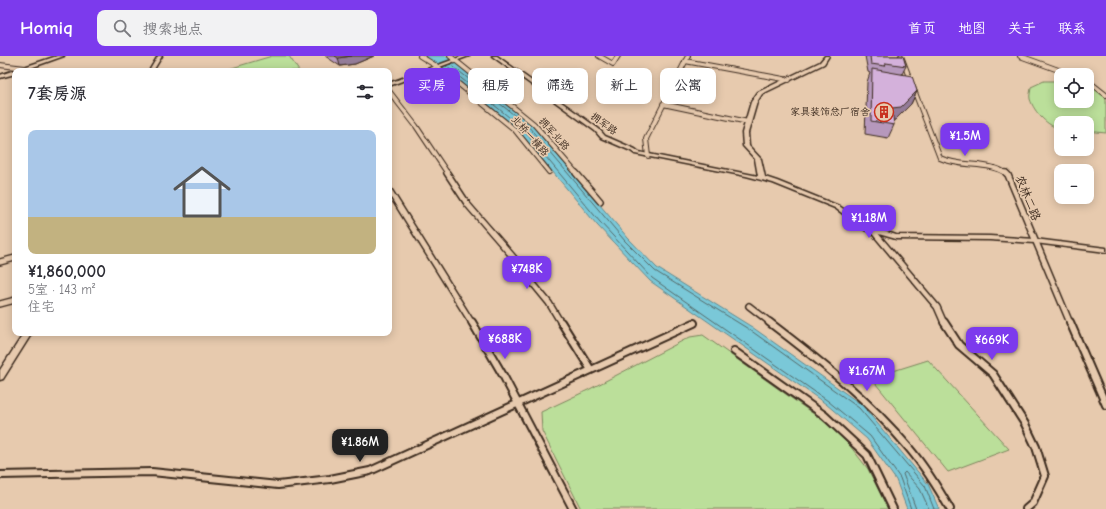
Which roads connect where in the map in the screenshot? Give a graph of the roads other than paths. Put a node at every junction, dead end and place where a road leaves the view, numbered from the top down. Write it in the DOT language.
graph roads {
  1 [pos="62,56"];
  2 [pos="68,56"];
  3 [pos="160,56"];
  4 [pos="420,56"];
  5 [pos="450,56"];
  6 [pos="467,56"];
  7 [pos="494,56"];
  8 [pos="599,56"];
  9 [pos="618,56"];
  10 [pos="688,56"];
  11 [pos="827,56"];
  12 [pos="901,56"];
  13 [pos="1020,56"];
  14 [pos="456,60"];
  15 [pos="685,61"];
  16 [pos="0,65"];
  17 [pos="438,67"];
  18 [pos="14,68"];
  19 [pos="29,68"];
  20 [pos="30,68"];
  21 [pos="153,68"];
  22 [pos="681,68"];
  23 [pos="1054,68"];
  24 [pos="12,74"];
  25 [pos="0,78"];
  26 [pos="789,80"];
  27 [pos="392,84"];
  28 [pos="1094,86"];
  29 [pos="392,95"];
  30 [pos="1106,95"];
  31 [pos="663,104"];
  32 [pos="748,122"];
  33 [pos="648,156"];
  34 [pos="549,172"];
  35 [pos="762,178"];
  36 [pos="392,195"];
  37 [pos="600,201"];
  38 [pos="873,231"];
  39 [pos="1034,241"];
  40 [pos="1106,250"];
  41 [pos="12,259"];
  42 [pos="0,262"];
  43 [pos="12,301"];
  44 [pos="0,304"];
  45 [pos="749,306"];
  46 [pos="694,323"];
  47 [pos="26,336"];
  48 [pos="734,351"];
  49 [pos="591,370"];
  50 [pos="0,377"];
  51 [pos="518,403"];
  52 [pos="1106,405"];
  53 [pos="0,475"];
  54 [pos="573,509"];
  55 [pos="893,509"];
  56 [pos="950,509"];
  57 [pos="1026,509"];
  1 -- 19 [label="street"];
  2 -- 20 [label="street"];
  3 -- 21 [label="street"];
  4 -- 17 [label="street, 北桥一横路"];
  5 -- 14 [label="street, 拥军北路"];
  6 -- 14 [label="street"];
  7 -- 33 [label="street, 拥军路"];
  8 -- 9 [label="street"];
  10 -- 15 [label="street"];
  11 -- 26 [label="street"];
  12 -- 39 [label="street, 农林二路"];
  13 -- 23 [label="street"];
  14 -- 17 [label="street"];
  14 -- 37 [label="street, 拥军北路"];
  15 -- 22 [label="street"];
  15 -- 26 [label="street"];
  16 -- 18 [label="street"];
  17 -- 27 [label="street"];
  17 -- 34 [label="street, 北桥一横路"];
  24 -- 25 [label="street"];
  26 -- 32 [label="street"];
  28 -- 30 [label="street"];
  29 -- 49 [label="street"];
  31 -- 32 [label="street"];
  31 -- 33 [label="street"];
  32 -- 35 [label="street"];
  33 -- 35 [label="street, 拥军路"];
  35 -- 38 [label="street, 拥军路"];
  36 -- 51 [label="street"];
  38 -- 39 [label="street, 拥军路"];
  38 -- 57 [label="street"];
  39 -- 40 [label="street, 拥军路"];
  39 -- 52 [label="street, 农林二路"];
  41 -- 42 [label="street"];
  43 -- 44 [label="street"];
  45 -- 56 [label="street"];
  46 -- 49 [label="street"];
  47 -- 50 [label="street"];
  48 -- 55 [label="street"];
  49 -- 51 [label="street"];
  51 -- 53 [label="street"];
  51 -- 54 [label="street"];
}
